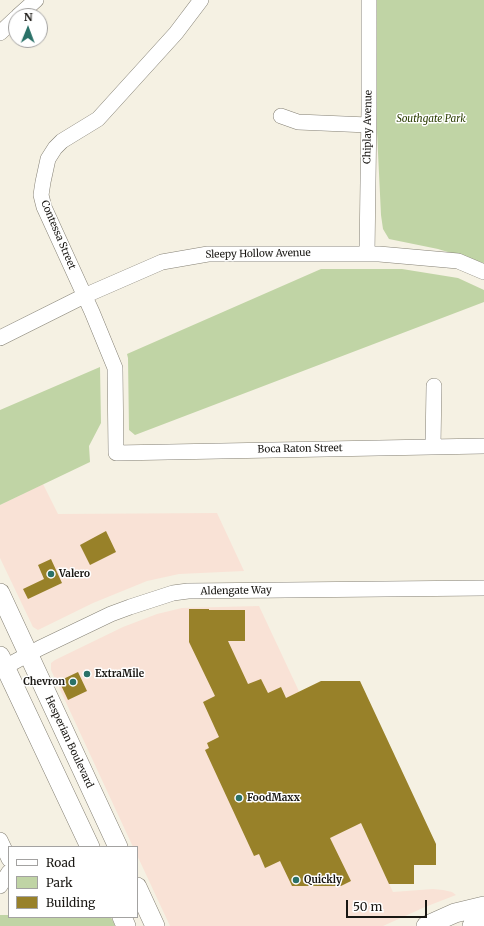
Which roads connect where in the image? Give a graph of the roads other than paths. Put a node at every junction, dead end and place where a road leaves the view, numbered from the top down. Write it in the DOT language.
graph roads {
  1 [pos="36,0"];
  2 [pos="201,0"];
  3 [pos="369,0"];
  4 [pos="27,8"];
  5 [pos="8,26"];
  6 [pos="0,33"];
  7 [pos="281,116"];
  8 [pos="368,125"];
  9 [pos="367,254"];
  10 [pos="484,272"];
  11 [pos="84,296"];
  12 [pos="0,338"];
  13 [pos="434,386"];
  14 [pos="433,446"];
  15 [pos="484,446"];
  16 [pos="116,453"];
  17 [pos="484,588"];
  18 [pos="0,593"];
  19 [pos="28,654"];
  20 [pos="3,662"];
  21 [pos="0,840"];
  22 [pos="90,846"];
  23 [pos="118,846"];
  24 [pos="8,857"];
  25 [pos="8,874"];
  26 [pos="0,886"];
  27 [pos="138,889"];
  28 [pos="484,906"];
  29 [pos="484,922"];
  30 [pos="155,926"];
  31 [pos="426,926"];
  32 [pos="472,926"];
  1 -- 4 [label="street"];
  2 -- 11 [label="street, Contessa Street"];
  3 -- 8 [label="street, Chiplay Avenue"];
  5 -- 6 [label="street"];
  7 -- 8 [label="street"];
  8 -- 9 [label="street, Chiplay Avenue"];
  9 -- 10 [label="street, Sleepy Hollow Avenue"];
  9 -- 11 [label="street, Sleepy Hollow Avenue"];
  11 -- 12 [label="street, Sleepy Hollow Avenue"];
  11 -- 16 [label="street, Contessa Street"];
  13 -- 14 [label="street"];
  14 -- 15 [label="street, Boca Raton Street"];
  14 -- 16 [label="street, Boca Raton Street"];
  17 -- 19 [label="street, Aldengate Way"];
  18 -- 19 [label="main road, Hesperian Boulevard"];
  19 -- 20 [label="street, Aldengate Way"];
  19 -- 23 [label="main road, Hesperian Boulevard"];
  20 -- 22 [label="main road"];
  21 -- 24 [label="street"];
  25 -- 26 [label="street"];
  27 -- 30 [label="main road"];
  28 -- 31 [label="main road"];
  29 -- 32 [label="main road"];
}
